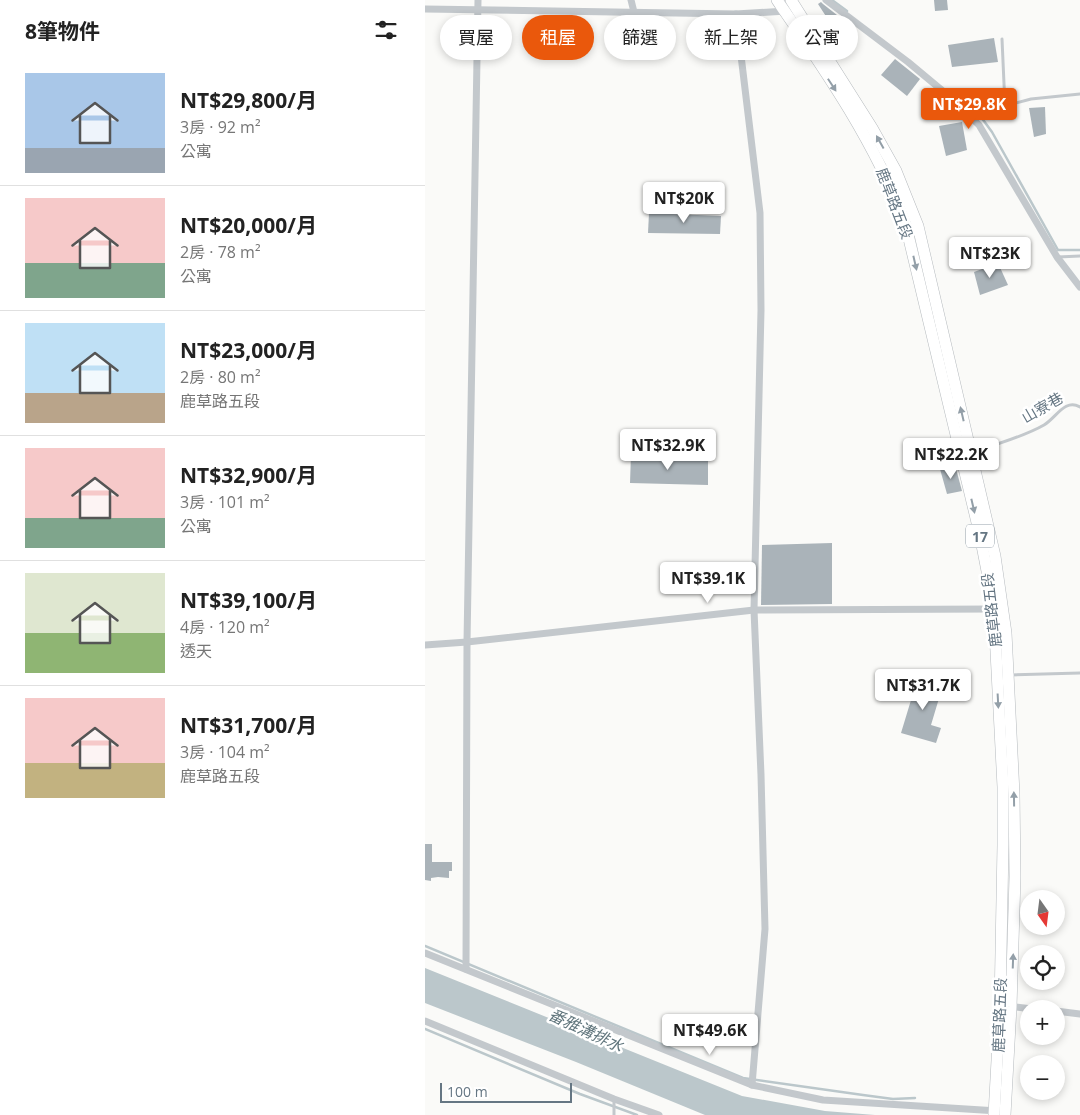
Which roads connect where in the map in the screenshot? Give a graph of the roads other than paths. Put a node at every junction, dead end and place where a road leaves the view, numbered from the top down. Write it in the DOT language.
graph roads {
  1 [pos="478,0"];
  2 [pos="631,0"];
  3 [pos="777,0"];
  4 [pos="826,0"];
  5 [pos="793,3"];
  6 [pos="425,9"];
  7 [pos="478,10"];
  8 [pos="634,12"];
  9 [pos="785,12"];
  10 [pos="736,14"];
  11 [pos="1002,39"];
  12 [pos="1080,94"];
  13 [pos="1080,256"];
  14 [pos="1057,257"];
  15 [pos="1080,287"];
  16 [pos="1080,407"];
  17 [pos="966,454"];
  18 [pos="993,609"];
  19 [pos="753,610"];
  20 [pos="467,642"];
  21 [pos="425,645"];
  22 [pos="1080,673"];
  23 [pos="1003,675"];
  24 [pos="425,953"];
  25 [pos="466,969"];
  26 [pos="1006,1006"];
  27 [pos="1020,1008"];
  28 [pos="1065,1012"];
  29 [pos="1080,1014"];
  30 [pos="425,1021"];
  31 [pos="752,1085"];
  32 [pos="614,1099"];
  33 [pos="1003,1114"];
  34 [pos="614,1115"];
  35 [pos="659,1115"];
  1 -- 7 [label="street"];
  2 -- 8 [label="street"];
  3 -- 9 [label="main road, 鹿草路五段 / 17"];
  4 -- 14 [label="street"];
  5 -- 9 [label="street"];
  17 -- 5 [label="main road, 鹿草路五段 / 17, one-way"];
  6 -- 7 [label="street"];
  7 -- 8 [label="street"];
  7 -- 20 [label="street"];
  8 -- 10 [label="street"];
  9 -- 10 [label="street"];
  9 -- 17 [label="main road, 鹿草路五段 / 17, one-way"];
  10 -- 19 [label="street"];
  11 -- 12 [label="lane"];
  13 -- 14 [label="lane"];
  14 -- 15 [label="street"];
  16 -- 17 [label="lane, 山寮巷"];
  17 -- 18 [label="main road, 鹿草路五段 / 17, one-way"];
  17 -- 23 [label="main road, 鹿草路五段 / 17"];
  18 -- 19 [label="street"];
  18 -- 23 [label="main road, 鹿草路五段 / 17"];
  19 -- 20 [label="street"];
  19 -- 31 [label="street"];
  20 -- 21 [label="street"];
  20 -- 25 [label="street"];
  22 -- 23 [label="lane"];
  23 -- 26 [label="main road, 鹿草路五段 / 17"];
  24 -- 25 [label="street"];
  25 -- 31 [label="street"];
  26 -- 27 [label="street"];
  26 -- 33 [label="main road, 鹿草路五段 / 17"];
  28 -- 29 [label="street"];
  30 -- 32 [label="street"];
  31 -- 33 [label="street"];
  32 -- 34 [label="lane"];
  32 -- 35 [label="street"];
}
